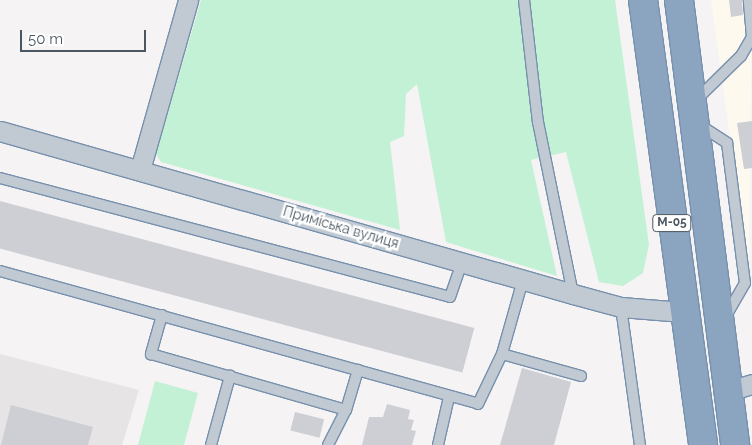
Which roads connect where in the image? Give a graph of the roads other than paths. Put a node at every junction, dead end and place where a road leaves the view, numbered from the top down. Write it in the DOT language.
graph roads {
  1 [pos="188,0"];
  2 [pos="524,0"];
  3 [pos="643,0"];
  4 [pos="679,0"];
  5 [pos="749,0"];
  6 [pos="693,113"];
  7 [pos="0,132"];
  8 [pos="140,170"];
  9 [pos="0,178"];
  10 [pos="462,262"];
  11 [pos="0,271"];
  12 [pos="523,280"];
  13 [pos="748,287"];
  14 [pos="573,294"];
  15 [pos="621,307"];
  16 [pos="684,312"];
  17 [pos="162,315"];
  18 [pos="720,324"];
  19 [pos="502,354"];
  20 [pos="358,370"];
  21 [pos="230,376"];
  22 [pos="582,376"];
  23 [pos="741,388"];
  24 [pos="450,397"];
  25 [pos="346,410"];
  26 [pos="735,442"];
  27 [pos="211,445"];
  28 [pos="328,445"];
  29 [pos="438,445"];
  30 [pos="640,445"];
  31 [pos="703,445"];
  1 -- 8 [label="street"];
  2 -- 14 [label="lane"];
  3 -- 16 [label="highway, М-05"];
  4 -- 6 [label="highway, М-05"];
  5 -- 6 [label="lane"];
  6 -- 13 [label="lane"];
  6 -- 18 [label="highway, М-05"];
  7 -- 8 [label="street, Приміська вулиця"];
  8 -- 10 [label="street, Приміська вулиця"];
  9 -- 10 [label="lane"];
  10 -- 12 [label="street, Приміська вулиця"];
  11 -- 17 [label="lane"];
  12 -- 14 [label="street, Приміська вулиця"];
  12 -- 19 [label="lane"];
  13 -- 18 [label="lane"];
  14 -- 15 [label="street, Приміська вулиця"];
  15 -- 16 [label="street, Приміська вулиця"];
  15 -- 30 [label="lane"];
  16 -- 31 [label="highway, М-05"];
  17 -- 20 [label="lane"];
  17 -- 21 [label="lane"];
  18 -- 23 [label="highway, М-05"];
  19 -- 22 [label="lane"];
  19 -- 24 [label="lane"];
  20 -- 24 [label="lane"];
  20 -- 25 [label="lane"];
  21 -- 25 [label="lane"];
  21 -- 27 [label="lane"];
  23 -- 26 [label="highway, М-05"];
  24 -- 29 [label="lane"];
  25 -- 28 [label="lane"];
}
